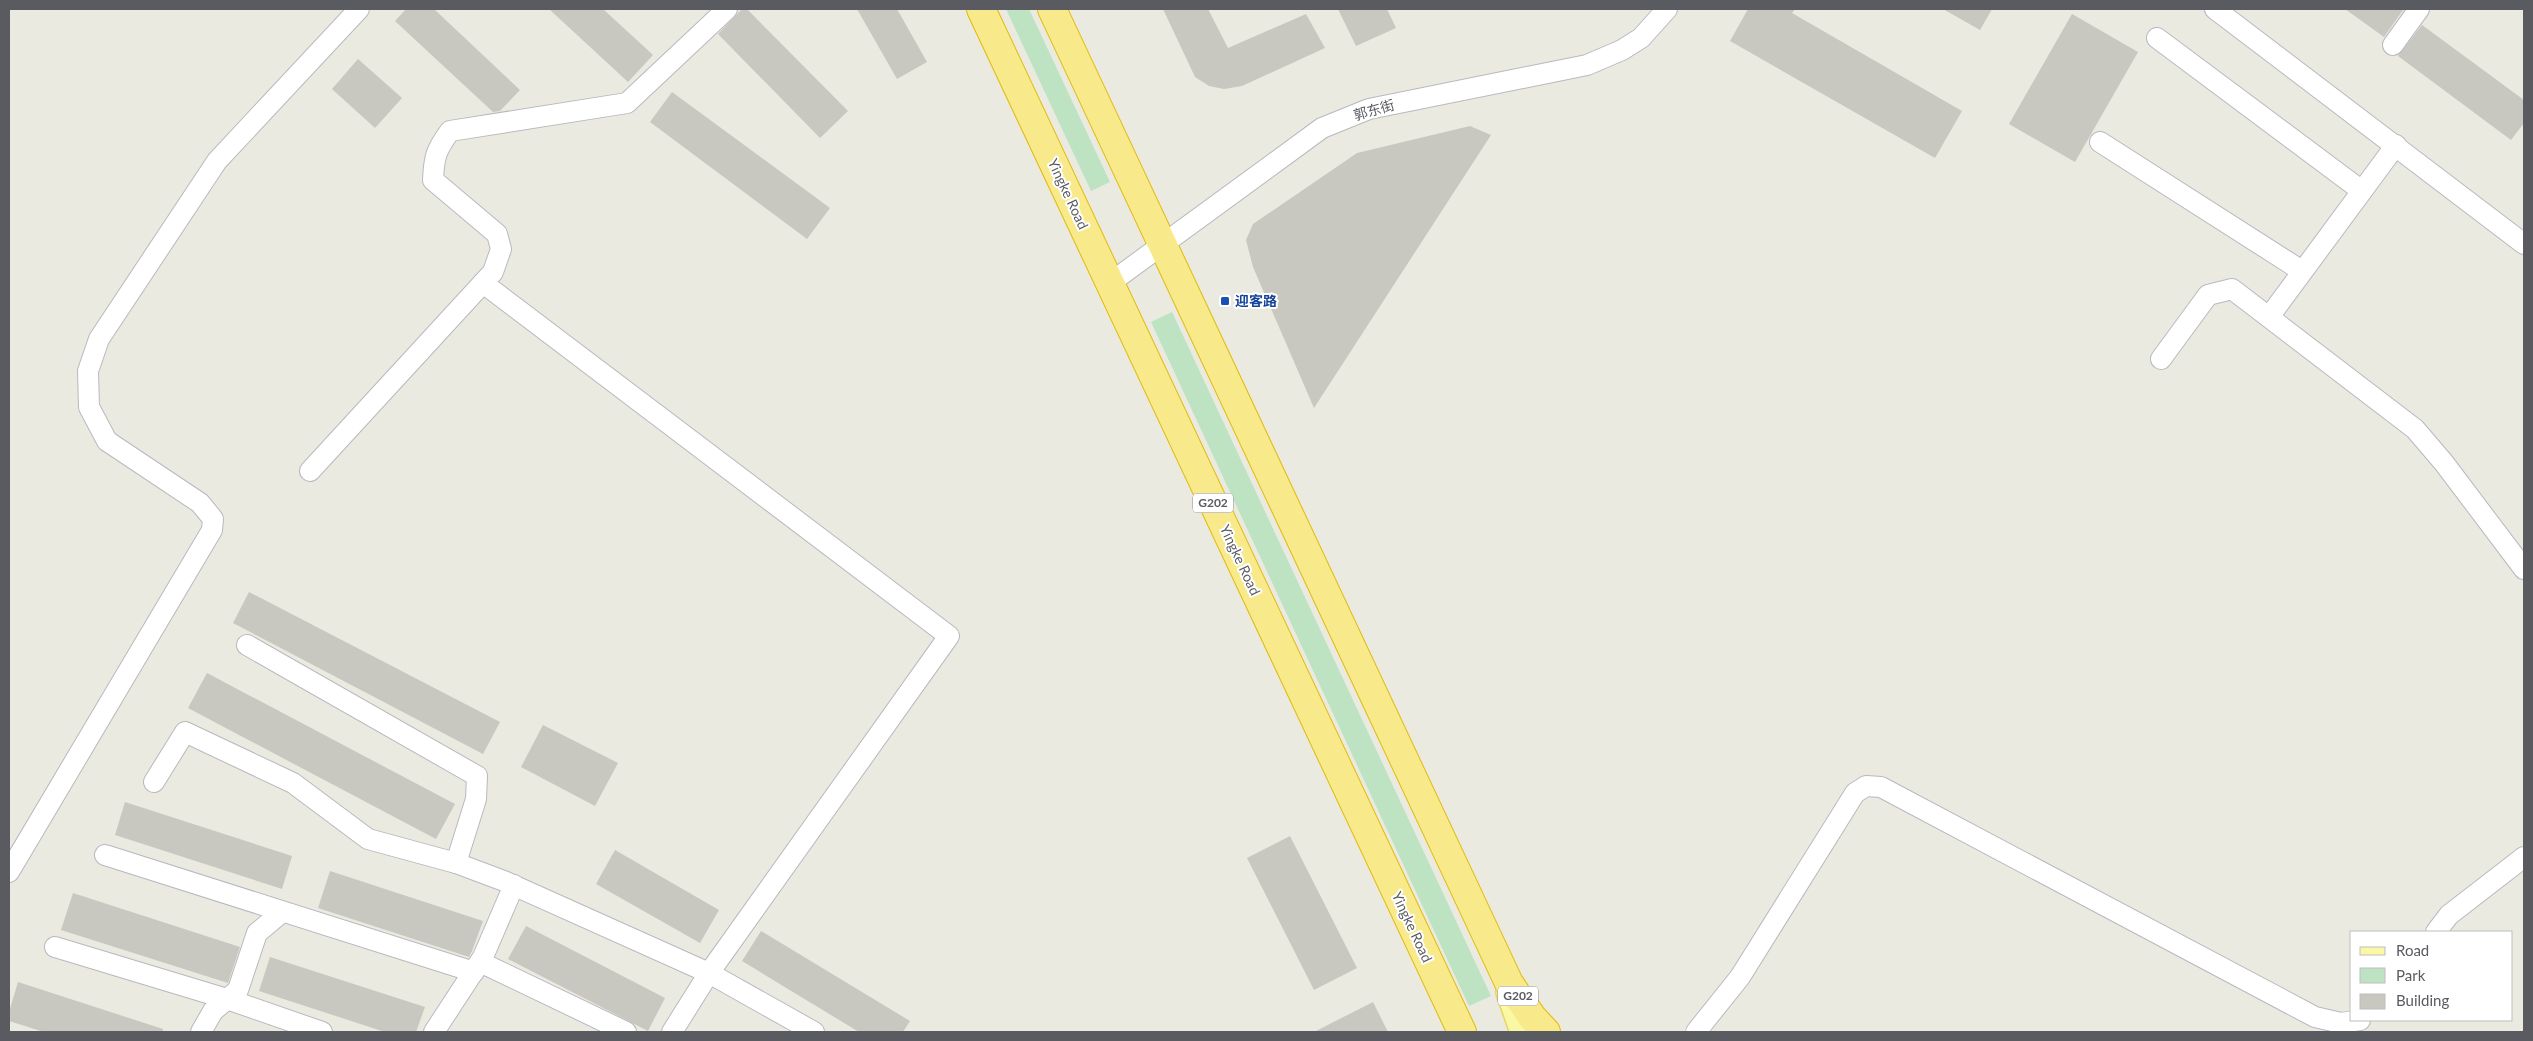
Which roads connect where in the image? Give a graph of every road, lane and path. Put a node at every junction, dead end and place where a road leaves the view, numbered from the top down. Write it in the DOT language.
graph roads {
  1 [pos="359,9"];
  2 [pos="727,9"];
  3 [pos="981,9"];
  4 [pos="1052,9"];
  5 [pos="1667,9"];
  6 [pos="2214,9"];
  7 [pos="2419,9"];
  8 [pos="2158,38"];
  9 [pos="2393,45"];
  10 [pos="2100,142"];
  11 [pos="2396,145"];
  12 [pos="2362,191"];
  13 [pos="1163,244"];
  14 [pos="2524,244"];
  15 [pos="2302,271"];
  16 [pos="482,283"];
  17 [pos="1110,283"];
  18 [pos="2269,317"];
  19 [pos="2161,359"];
  20 [pos="310,471"];
  21 [pos="2524,570"];
  22 [pos="247,645"];
  23 [pos="154,782"];
  24 [pos="105,854"];
  25 [pos="2524,857"];
  26 [pos="456,863"];
  27 [pos="9,872"];
  28 [pos="514,886"];
  29 [pos="282,912"];
  30 [pos="2437,931"];
  31 [pos="55,947"];
  32 [pos="1496,955"];
  33 [pos="477,967"];
  34 [pos="709,973"];
  35 [pos="1445,998"];
  36 [pos="227,999"];
  37 [pos="2354,1021"];
  38 [pos="201,1032"];
  39 [pos="322,1032"];
  40 [pos="434,1032"];
  41 [pos="626,1032"];
  42 [pos="672,1032"];
  43 [pos="814,1032"];
  44 [pos="1456,1032"];
  45 [pos="1462,1032"];
  46 [pos="1523,1032"];
  47 [pos="1546,1032"];
  48 [pos="1696,1032"];
  1 -- 27 [label="street"];
  2 -- 16 [label="street"];
  3 -- 17 [label="highway, Yingke Road / G202"];
  4 -- 13 [label="highway, G202"];
  5 -- 13 [label="street, 郭东街"];
  6 -- 11 [label="street"];
  7 -- 9 [label="street"];
  8 -- 12 [label="street"];
  10 -- 15 [label="street"];
  11 -- 12 [label="street"];
  11 -- 14 [label="street"];
  12 -- 15 [label="street"];
  13 -- 17 [label="street, 郭东街"];
  13 -- 32 [label="highway, G202"];
  15 -- 18 [label="street"];
  16 -- 20 [label="street"];
  16 -- 34 [label="street"];
  17 -- 35 [label="highway, Yingke Road / G202"];
  18 -- 19 [label="street"];
  18 -- 21 [label="street"];
  22 -- 26 [label="street"];
  23 -- 26 [label="street"];
  24 -- 29 [label="street"];
  25 -- 30 [label="street"];
  26 -- 28 [label="street"];
  28 -- 33 [label="street"];
  28 -- 34 [label="street"];
  29 -- 33 [label="street"];
  29 -- 36 [label="street"];
  31 -- 36 [label="street"];
  32 -- 46 [label="main road"];
  32 -- 47 [label="highway, G202"];
  33 -- 40 [label="street"];
  33 -- 41 [label="street"];
  34 -- 42 [label="street"];
  34 -- 43 [label="street"];
  35 -- 44 [label="main road, Yingke Road"];
  35 -- 45 [label="highway, G202"];
  36 -- 38 [label="street"];
  36 -- 39 [label="street"];
  37 -- 48 [label="street"];
}
